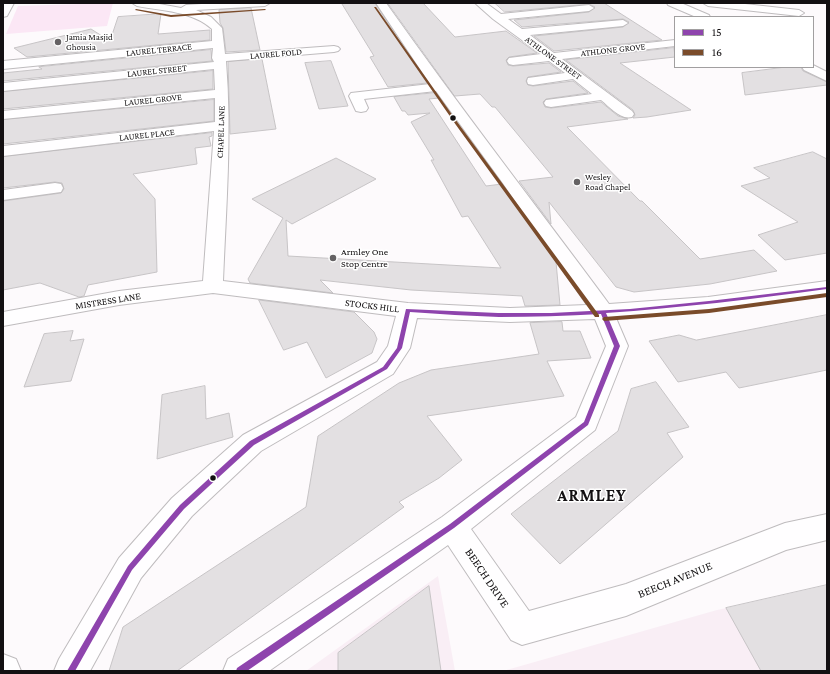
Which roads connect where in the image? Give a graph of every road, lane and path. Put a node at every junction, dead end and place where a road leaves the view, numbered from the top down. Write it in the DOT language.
graph roads {
  1 [pos="9,3"];
  2 [pos="137,3"];
  3 [pos="265,3"];
  4 [pos="381,3"];
  5 [pos="480,3"];
  6 [pos="672,3"];
  7 [pos="708,3"];
  8 [pos="589,8"];
  9 [pos="171,9"];
  10 [pos="799,13"];
  11 [pos="3,14"];
  12 [pos="703,16"];
  13 [pos="497,17"];
  14 [pos="623,23"];
  15 [pos="519,33"];
  16 [pos="674,43"];
  17 [pos="334,49"];
  18 [pos="218,56"];
  19 [pos="551,56"];
  20 [pos="513,61"];
  21 [pos="3,65"];
  22 [pos="810,68"];
  23 [pos="577,75"];
  24 [pos="827,77"];
  25 [pos="533,81"];
  26 [pos="3,87"];
  27 [pos="439,87"];
  28 [pos="222,93"];
  29 [pos="356,96"];
  30 [pos="604,96"];
  31 [pos="552,103"];
  32 [pos="627,114"];
  33 [pos="3,115"];
  34 [pos="222,126"];
  35 [pos="3,151"];
  36 [pos="55,188"];
  37 [pos="3,195"];
  38 [pos="213,286"];
  39 [pos="827,288"];
  40 [pos="408,310"];
  41 [pos="603,312"];
  42 [pos="3,318"];
  43 [pos="452,526"];
  44 [pos="827,527"];
  45 [pos="522,629"];
  46 [pos="72,671"];
  47 [pos="240,671"];
  1 -- 11 [label="street"];
  2 -- 9 [label="street"];
  3 -- 9 [label="street"];
  4 -- 27 [label="street"];
  5 -- 13 [label="street, ATHLONE STREET"];
  6 -- 12 [label="street"];
  7 -- 10 [label="street"];
  8 -- 13 [label="street"];
  9 -- 18 [label="street, CHAPEL LANE"];
  13 -- 15 [label="street, ATHLONE STREET"];
  14 -- 15 [label="street"];
  15 -- 19 [label="street, ATHLONE STREET"];
  16 -- 19 [label="street, ATHLONE GROVE"];
  17 -- 18 [label="street, LAUREL FOLD"];
  18 -- 21 [label="street, LAUREL TERRACE"];
  18 -- 26 [label="street, LAUREL STREET"];
  18 -- 28 [label="street, CHAPEL LANE"];
  19 -- 20 [label="street, ATHLONE GROVE"];
  19 -- 23 [label="street, ATHLONE STREET"];
  22 -- 24 [label="street"];
  23 -- 25 [label="street"];
  23 -- 30 [label="street, ATHLONE STREET"];
  27 -- 29 [label="street"];
  27 -- 41 [label="street"];
  28 -- 33 [label="street, LAUREL GROVE"];
  28 -- 34 [label="street, CHAPEL LANE"];
  30 -- 31 [label="street"];
  30 -- 32 [label="street, ATHLONE STREET"];
  34 -- 35 [label="street, LAUREL PLACE"];
  34 -- 38 [label="street, CHAPEL LANE"];
  36 -- 37 [label="street"];
  38 -- 40 [label="street, STOCKS HILL"];
  38 -- 42 [label="street, MISTRESS LANE"];
  39 -- 41 [label="street, STOCKS HILL"];
  40 -- 41 [label="street, STOCKS HILL"];
  40 -- 46 [label="street"];
  41 -- 43 [label="street"];
  43 -- 45 [label="street, BEECH DRIVE"];
  43 -- 47 [label="street"];
  44 -- 45 [label="street, BEECH AVENUE"];
}
